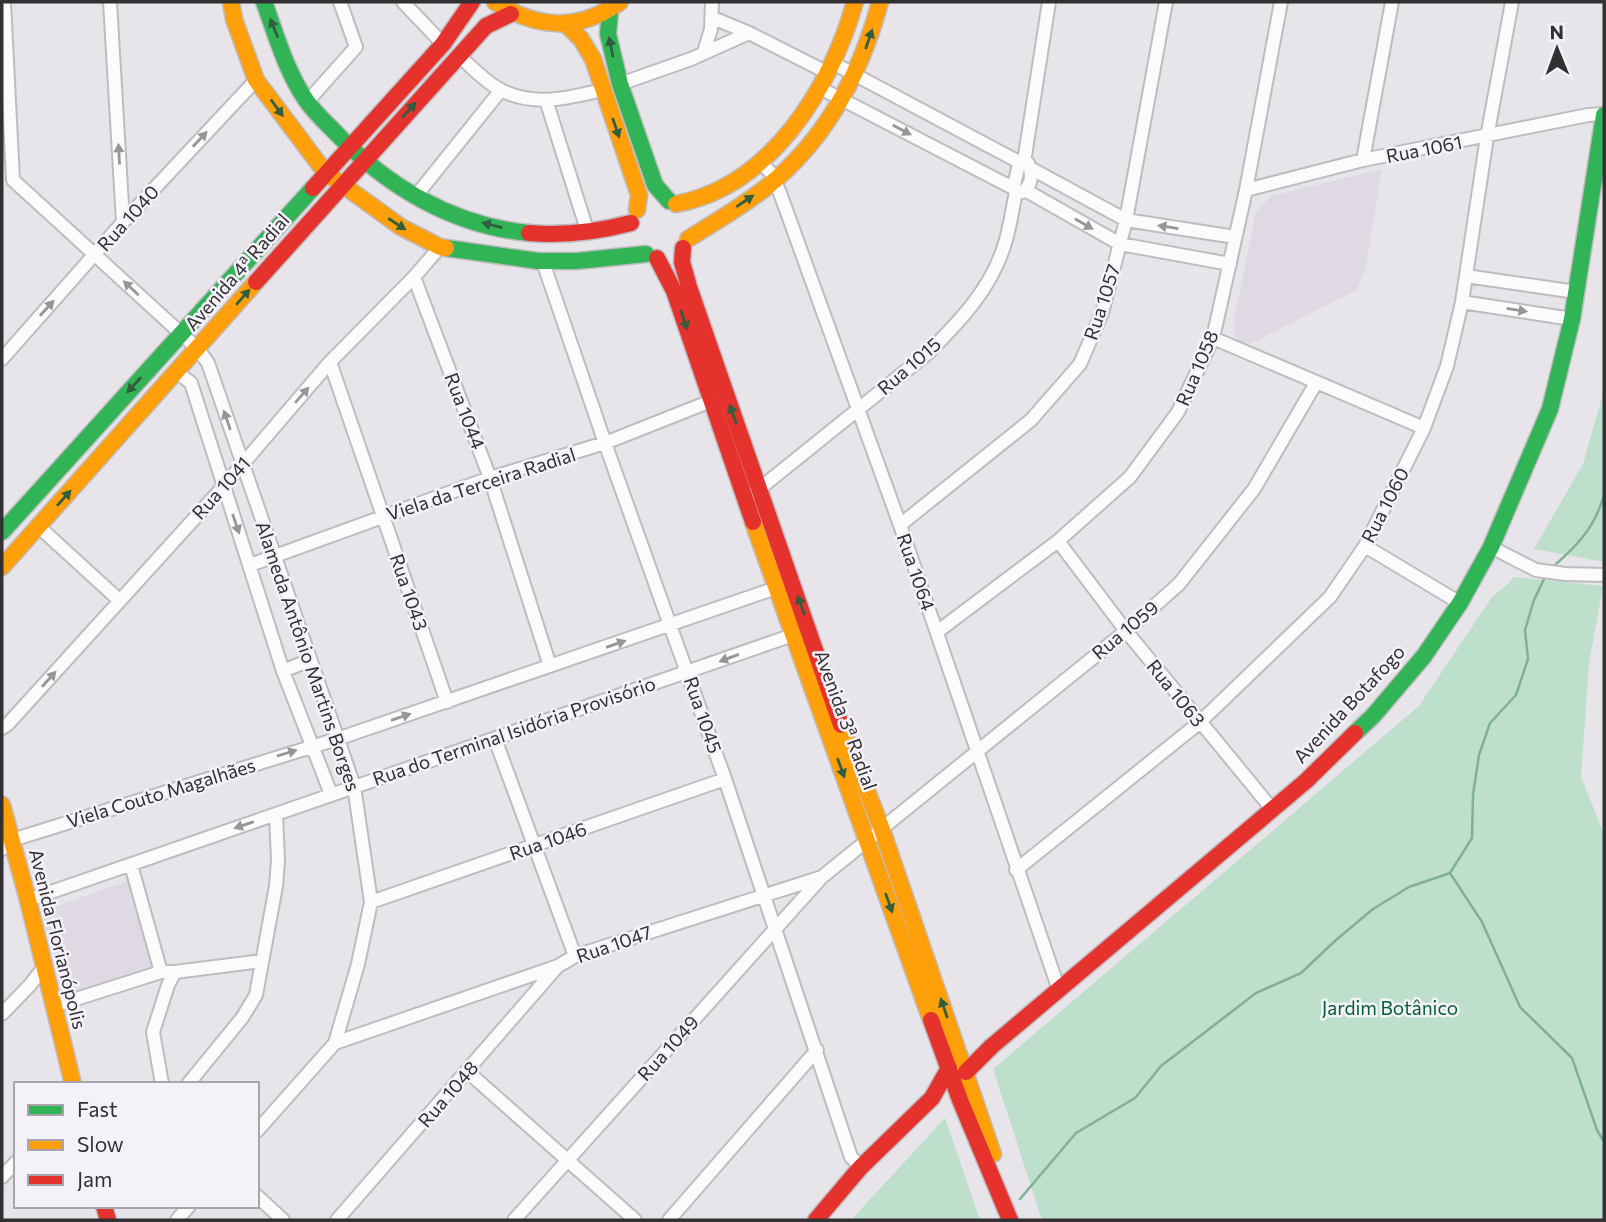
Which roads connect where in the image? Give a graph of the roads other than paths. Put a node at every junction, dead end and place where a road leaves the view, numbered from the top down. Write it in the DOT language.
graph roads {
  1 [pos="4,2"];
  2 [pos="110,2"];
  3 [pos="231,2"];
  4 [pos="264,2"];
  5 [pos="340,2"];
  6 [pos="403,2"];
  7 [pos="472,2"];
  8 [pos="495,2"];
  9 [pos="712,2"];
  10 [pos="855,2"];
  11 [pos="880,2"];
  12 [pos="1049,2"];
  13 [pos="1166,2"];
  14 [pos="1281,2"];
  15 [pos="1392,2"];
  16 [pos="1512,2"];
  17 [pos="615,6"];
  18 [pos="511,14"];
  19 [pos="713,18"];
  20 [pos="566,24"];
  21 [pos="748,33"];
  22 [pos="443,44"];
  23 [pos="704,52"];
  24 [pos="458,56"];
  25 [pos="854,74"];
  26 [pos="827,75"];
  27 [pos="256,80"];
  28 [pos="620,83"];
  29 [pos="501,90"];
  30 [pos="602,90"];
  31 [pos="546,100"];
  32 [pos="841,100"];
  33 [pos="307,102"];
  34 [pos="1604,114"];
  35 [pos="1488,136"];
  36 [pos="349,147"];
  37 [pos="1363,160"];
  38 [pos="363,161"];
  39 [pos="760,161"];
  40 [pos="1024,164"];
  41 [pos="325,172"];
  42 [pos="775,180"];
  43 [pos="8,181"];
  44 [pos="341,185"];
  45 [pos="1018,190"];
  46 [pos="1246,190"];
  47 [pos="415,197"];
  48 [pos="673,203"];
  49 [pos="634,217"];
  50 [pos="1126,220"];
  51 [pos="123,222"];
  52 [pos="588,233"];
  53 [pos="538,234"];
  54 [pos="1235,237"];
  55 [pos="685,243"];
  56 [pos="1120,244"];
  57 [pos="440,247"];
  58 [pos="95,255"];
  59 [pos="651,256"];
  60 [pos="540,262"];
  61 [pos="1230,264"];
  62 [pos="1466,276"];
  63 [pos="414,278"];
  64 [pos="1576,292"];
  65 [pos="1462,302"];
  66 [pos="1572,319"];
  67 [pos="180,335"];
  68 [pos="1213,338"];
  69 [pos="198,349"];
  70 [pos="2,359"];
  71 [pos="330,362"];
  72 [pos="177,372"];
  73 [pos="1315,383"];
  74 [pos="711,401"];
  75 [pos="858,410"];
  76 [pos="1424,428"];
  77 [pos="605,443"];
  78 [pos="242,465"];
  79 [pos="490,478"];
  80 [pos="223,486"];
  81 [pos="759,489"];
  82 [pos="745,500"];
  83 [pos="383,516"];
  84 [pos="900,525"];
  85 [pos="38,526"];
  86 [pos="2,532"];
  87 [pos="1058,541"];
  88 [pos="1364,546"];
  89 [pos="1491,547"];
  90 [pos="783,554"];
  91 [pos="275,556"];
  92 [pos="250,565"];
  93 [pos="2,566"];
  94 [pos="1604,575"];
  95 [pos="776,588"];
  96 [pos="119,600"];
  97 [pos="1460,603"];
  98 [pos="670,625"];
  99 [pos="1126,631"];
  100 [pos="937,632"];
  101 [pos="793,635"];
  102 [pos="310,660"];
  103 [pos="550,666"];
  104 [pos="283,671"];
  105 [pos="688,672"];
  106 [pos="446,702"];
  107 [pos="1199,723"];
  108 [pos="2,728"];
  109 [pos="495,738"];
  110 [pos="336,739"];
  111 [pos="846,739"];
  112 [pos="311,746"];
  113 [pos="978,749"];
  114 [pos="725,779"];
  115 [pos="354,786"];
  116 [pos="331,794"];
  117 [pos="2,805"];
  118 [pos="1272,809"];
  119 [pos="276,814"];
  120 [pos="881,827"];
  121 [pos="867,838"];
  122 [pos="7,844"];
  123 [pos="535,845"];
  124 [pos="131,865"];
  125 [pos="1016,870"];
  126 [pos="822,877"];
  127 [pos="764,894"];
  128 [pos="28,900"];
  129 [pos="371,902"];
  130 [pos="775,928"];
  131 [pos="575,956"];
  132 [pos="262,961"];
  133 [pos="558,966"];
  134 [pos="44,967"];
  135 [pos="161,972"];
  136 [pos="175,972"];
  137 [pos="1059,990"];
  138 [pos="19,996"];
  139 [pos="53,1002"];
  140 [pos="2,1014"];
  141 [pos="335,1043"];
  142 [pos="992,1046"];
  143 [pos="817,1050"];
  144 [pos="959,1052"];
  145 [pos="949,1068"];
  146 [pos="966,1072"];
  147 [pos="468,1073"];
  148 [pos="73,1082"];
  149 [pos="162,1082"];
  150 [pos="190,1082"];
  151 [pos="932,1098"];
  152 [pos="960,1100"];
  153 [pos="259,1128"];
  154 [pos="568,1160"];
  155 [pos="14,1164"];
  156 [pos="861,1167"];
  157 [pos="2,1177"];
  158 [pos="1001,1195"];
  159 [pos="259,1198"];
  160 [pos="283,1220"];
  161 [pos="337,1220"];
  162 [pos="514,1220"];
  163 [pos="635,1220"];
  164 [pos="669,1220"];
  165 [pos="816,1220"];
  166 [pos="1010,1220"];
  1 -- 43 [label="street"];
  51 -- 2 [label="street, one-way"];
  3 -- 27 [label="main road"];
  33 -- 4 [label="main road, one-way"];
  5 -- 33 [label="street"];
  6 -- 22 [label="street"];
  7 -- 22 [label="main road, Avenida 4ª Radial"];
  8 -- 18 [label="main road"];
  9 -- 19 [label="street"];
  10 -- 26 [label="main road"];
  25 -- 11 [label="main road, one-way"];
  12 -- 40 [label="street"];
  13 -- 50 [label="street, Rua 1057"];
  14 -- 46 [label="street, Rua 1058"];
  15 -- 37 [label="street"];
  16 -- 35 [label="street, Rua 1060"];
  17 -- 20 [label="main road"];
  28 -- 17 [label="main road, one-way"];
  18 -- 20 [label="main road"];
  18 -- 24 [label="main road, Avenida 4ª Radial"];
  19 -- 21 [label="street"];
  19 -- 23 [label="street"];
  20 -- 30 [label="main road"];
  21 -- 23 [label="street"];
  21 -- 26 [label="street"];
  22 -- 36 [label="main road, Avenida 4ª Radial"];
  23 -- 28 [label="street"];
  24 -- 29 [label="street"];
  38 -- 24 [label="main road, Avenida 4ª Radial, one-way"];
  25 -- 26 [label="street"];
  25 -- 32 [label="main road"];
  25 -- 40 [label="street"];
  26 -- 32 [label="street"];
  26 -- 39 [label="main road"];
  27 -- 41 [label="main road, one-way"];
  51 -- 27 [label="street, Rua 1040, one-way"];
  28 -- 48 [label="main road"];
  29 -- 31 [label="street"];
  29 -- 47 [label="street"];
  30 -- 31 [label="street"];
  30 -- 49 [label="main road, one-way"];
  31 -- 52 [label="street"];
  32 -- 42 [label="main road"];
  32 -- 45 [label="street, one-way"];
  33 -- 36 [label="main road"];
  34 -- 35 [label="street, Rua 1061"];
  34 -- 64 [label="main road, Avenida Botafogo"];
  35 -- 37 [label="street, Rua 1061"];
  35 -- 62 [label="street, Rua 1060"];
  36 -- 38 [label="main road"];
  36 -- 41 [label="main road, Avenida 4ª Radial"];
  37 -- 46 [label="street, Rua 1061"];
  38 -- 44 [label="main road, Avenida 4ª Radial"];
  38 -- 47 [label="main road"];
  39 -- 42 [label="street, Rua 1064"];
  39 -- 48 [label="main road"];
  40 -- 45 [label="street, Rua 1015"];
  40 -- 50 [label="street"];
  41 -- 44 [label="main road"];
  41 -- 67 [label="main road, Avenida 4ª Radial"];
  55 -- 42 [label="main road, one-way"];
  42 -- 75 [label="street, Rua 1064"];
  43 -- 58 [label="street, Alameda Antônio Martins Borges"];
  44 -- 57 [label="main road, one-way"];
  69 -- 44 [label="main road, Avenida 4ª Radial, one-way"];
  45 -- 56 [label="street, one-way"];
  45 -- 75 [label="street, Rua 1015"];
  46 -- 54 [label="street, Rua 1058"];
  53 -- 47 [label="main road, one-way"];
  48 -- 49 [label="main road"];
  48 -- 55 [label="main road"];
  49 -- 52 [label="main road"];
  49 -- 59 [label="main road"];
  54 -- 50 [label="street, one-way"];
  50 -- 56 [label="street, Rua 1057"];
  51 -- 58 [label="street, Rua 1040"];
  52 -- 53 [label="main road"];
  53 -- 60 [label="main road"];
  54 -- 61 [label="street, Rua 1058"];
  55 -- 59 [label="main road"];
  81 -- 55 [label="main road, Avenida 3ª Radial, one-way"];
  56 -- 61 [label="street"];
  56 -- 84 [label="street, Rua 1057"];
  57 -- 60 [label="main road"];
  57 -- 63 [label="street, Rua 1041"];
  67 -- 58 [label="street, Alameda Antônio Martins Borges, one-way"];
  70 -- 58 [label="street, Rua 1040, one-way"];
  59 -- 60 [label="main road"];
  59 -- 74 [label="main road, Avenida 3ª Radial, one-way"];
  60 -- 77 [label="street, Rua 1045"];
  61 -- 68 [label="street, Rua 1058"];
  62 -- 64 [label="street"];
  62 -- 65 [label="street, Rua 1060"];
  63 -- 71 [label="street, Rua 1041"];
  63 -- 79 [label="street, Rua 1044"];
  64 -- 66 [label="main road, Avenida Botafogo"];
  65 -- 66 [label="street, one-way"];
  65 -- 76 [label="street, Rua 1060"];
  66 -- 89 [label="main road, Avenida Botafogo"];
  67 -- 69 [label="street, Alameda Antônio Martins Borges"];
  67 -- 86 [label="main road, Avenida 4ª Radial, one-way"];
  68 -- 73 [label="street"];
  68 -- 87 [label="street, Rua 1058"];
  69 -- 72 [label="main road, Avenida 4ª Radial"];
  78 -- 69 [label="street, Alameda Antônio Martins Borges, one-way"];
  78 -- 71 [label="street, Rua 1041, one-way"];
  71 -- 83 [label="street, Rua 1043"];
  72 -- 80 [label="street, Alameda Antônio Martins Borges"];
  85 -- 72 [label="main road, Avenida 4ª Radial, one-way"];
  73 -- 76 [label="street"];
  73 -- 99 [label="street, Rua 1059"];
  74 -- 77 [label="street, Viela da Terceira Radial"];
  74 -- 82 [label="main road, Avenida 3ª Radial"];
  75 -- 81 [label="street, Rua 1015"];
  75 -- 84 [label="street, Rua 1064"];
  76 -- 88 [label="street, Rua 1060"];
  77 -- 79 [label="street, Viela da Terceira Radial"];
  77 -- 98 [label="street, Rua 1045"];
  78 -- 80 [label="street, Rua 1041"];
  78 -- 91 [label="street, Alameda Antônio Martins Borges"];
  79 -- 83 [label="street, Viela da Terceira Radial"];
  79 -- 103 [label="street, Rua 1044"];
  80 -- 92 [label="street, Alameda Antônio Martins Borges, one-way"];
  80 -- 96 [label="street, Rua 1041"];
  81 -- 82 [label="street, Rua 1015"];
  81 -- 90 [label="main road, Avenida 3ª Radial"];
  82 -- 95 [label="main road, Avenida 3ª Radial"];
  83 -- 91 [label="street, Viela da Terceira Radial"];
  83 -- 106 [label="street, Rua 1043"];
  84 -- 100 [label="street, Rua 1064"];
  85 -- 93 [label="main road, Avenida 4ª Radial"];
  85 -- 96 [label="street"];
  87 -- 99 [label="street, Rua 1063"];
  87 -- 100 [label="street, Rua 1058"];
  88 -- 97 [label="street"];
  88 -- 107 [label="street, Rua 1060"];
  89 -- 94 [label="street"];
  89 -- 97 [label="main road, Avenida Botafogo"];
  90 -- 95 [label="main road"];
  111 -- 90 [label="main road, Avenida 3ª Radial, one-way"];
  91 -- 92 [label="street, Viela da Terceira Radial"];
  91 -- 102 [label="street, Alameda Antônio Martins Borges"];
  92 -- 104 [label="street, Alameda Antônio Martins Borges"];
  95 -- 98 [label="street"];
  95 -- 101 [label="main road, Avenida 3ª Radial"];
  108 -- 96 [label="street, Rua 1041, one-way"];
  97 -- 118 [label="main road, Avenida Botafogo"];
  103 -- 98 [label="street, one-way"];
  98 -- 105 [label="street, Rua 1045"];
  99 -- 107 [label="street, Rua 1063"];
  99 -- 113 [label="street, Rua 1059"];
  100 -- 113 [label="street, Rua 1064"];
  101 -- 105 [label="street, Rua do Terminal Isidória Provisório, one-way"];
  101 -- 111 [label="main road"];
  101 -- 121 [label="main road, Avenida 3ª Radial, one-way"];
  102 -- 104 [label="street"];
  102 -- 110 [label="street, Alameda Antônio Martins Borges"];
  103 -- 106 [label="street"];
  104 -- 112 [label="street, Alameda Antônio Martins Borges"];
  105 -- 109 [label="street, Rua do Terminal Isidória Provisório"];
  105 -- 114 [label="street, Rua 1045"];
  110 -- 106 [label="street, one-way"];
  107 -- 118 [label="street, Rua 1063"];
  107 -- 125 [label="street, Rua 1060"];
  109 -- 115 [label="street, Rua do Terminal Isidória Provisório"];
  109 -- 123 [label="street"];
  110 -- 112 [label="street"];
  110 -- 115 [label="street, Alameda Antônio Martins Borges"];
  111 -- 120 [label="main road, Avenida 3ª Radial"];
  112 -- 116 [label="street, Alameda Antônio Martins Borges"];
  122 -- 112 [label="street, Viela Couto Magalhães, one-way"];
  113 -- 120 [label="street, Rua 1059"];
  113 -- 125 [label="street, Rua 1064"];
  114 -- 123 [label="street, Rua 1046"];
  114 -- 127 [label="street, Rua 1045"];
  115 -- 116 [label="street, Rua do Terminal Isidória Provisório"];
  115 -- 129 [label="street, Alameda Antônio Martins Borges"];
  116 -- 119 [label="street, Rua do Terminal Isidória Provisório"];
  117 -- 122 [label="main road, Avenida Florianópolis"];
  118 -- 137 [label="main road, Avenida Botafogo"];
  119 -- 124 [label="street, Rua do Terminal Isidória Provisório, one-way"];
  119 -- 132 [label="street"];
  120 -- 121 [label="street, Rua 1047"];
  144 -- 120 [label="main road, Avenida 3ª Radial, one-way"];
  121 -- 126 [label="street, Rua 1047"];
  121 -- 145 [label="main road, Avenida 3ª Radial, one-way"];
  122 -- 128 [label="main road, Avenida Florianópolis"];
  123 -- 129 [label="street, Rua 1046"];
  123 -- 131 [label="street"];
  124 -- 128 [label="street, Rua do Terminal Isidória Provisório"];
  124 -- 135 [label="street"];
  125 -- 137 [label="street, Rua 1064"];
  126 -- 127 [label="street, Rua 1047"];
  126 -- 130 [label="street, Rua 1049"];
  127 -- 130 [label="street, Rua 1045"];
  127 -- 131 [label="street, Rua 1047"];
  128 -- 134 [label="main road, Avenida Florianópolis"];
  129 -- 141 [label="street, Alameda Antônio Martins Borges"];
  130 -- 143 [label="street, Rua 1045"];
  130 -- 154 [label="street, Rua 1049"];
  131 -- 133 [label="street, Rua 1047"];
  132 -- 136 [label="street"];
  132 -- 150 [label="street"];
  133 -- 141 [label="street, Rua 1047"];
  133 -- 147 [label="street, Rua 1048"];
  134 -- 138 [label="street"];
  134 -- 139 [label="main road, Avenida Florianópolis"];
  135 -- 136 [label="street"];
  135 -- 139 [label="street"];
  136 -- 149 [label="street"];
  137 -- 142 [label="main road, Avenida Botafogo"];
  138 -- 139 [label="street"];
  138 -- 140 [label="street"];
  139 -- 148 [label="main road, Avenida Florianópolis"];
  141 -- 153 [label="street, Alameda Antônio Martins Borges"];
  142 -- 144 [label="main road, Avenida Botafogo"];
  142 -- 146 [label="main road, Avenida Botafogo"];
  143 -- 156 [label="street, Rua 1045"];
  143 -- 164 [label="street"];
  144 -- 146 [label="main road, Avenida 3ª Radial"];
  145 -- 151 [label="main road"];
  145 -- 152 [label="main road, Avenida 3ª Radial"];
  146 -- 158 [label="main road, Avenida 3ª Radial"];
  147 -- 154 [label="street"];
  147 -- 161 [label="street, Rua 1048"];
  151 -- 152 [label="main road"];
  151 -- 156 [label="main road"];
  152 -- 158 [label="main road, Avenida 3ª Radial"];
  154 -- 162 [label="street, Rua 1049"];
  154 -- 163 [label="street"];
  155 -- 157 [label="street"];
  156 -- 165 [label="main road"];
  158 -- 166 [label="main road, Avenida 3ª Radial"];
  159 -- 160 [label="street"];
}
